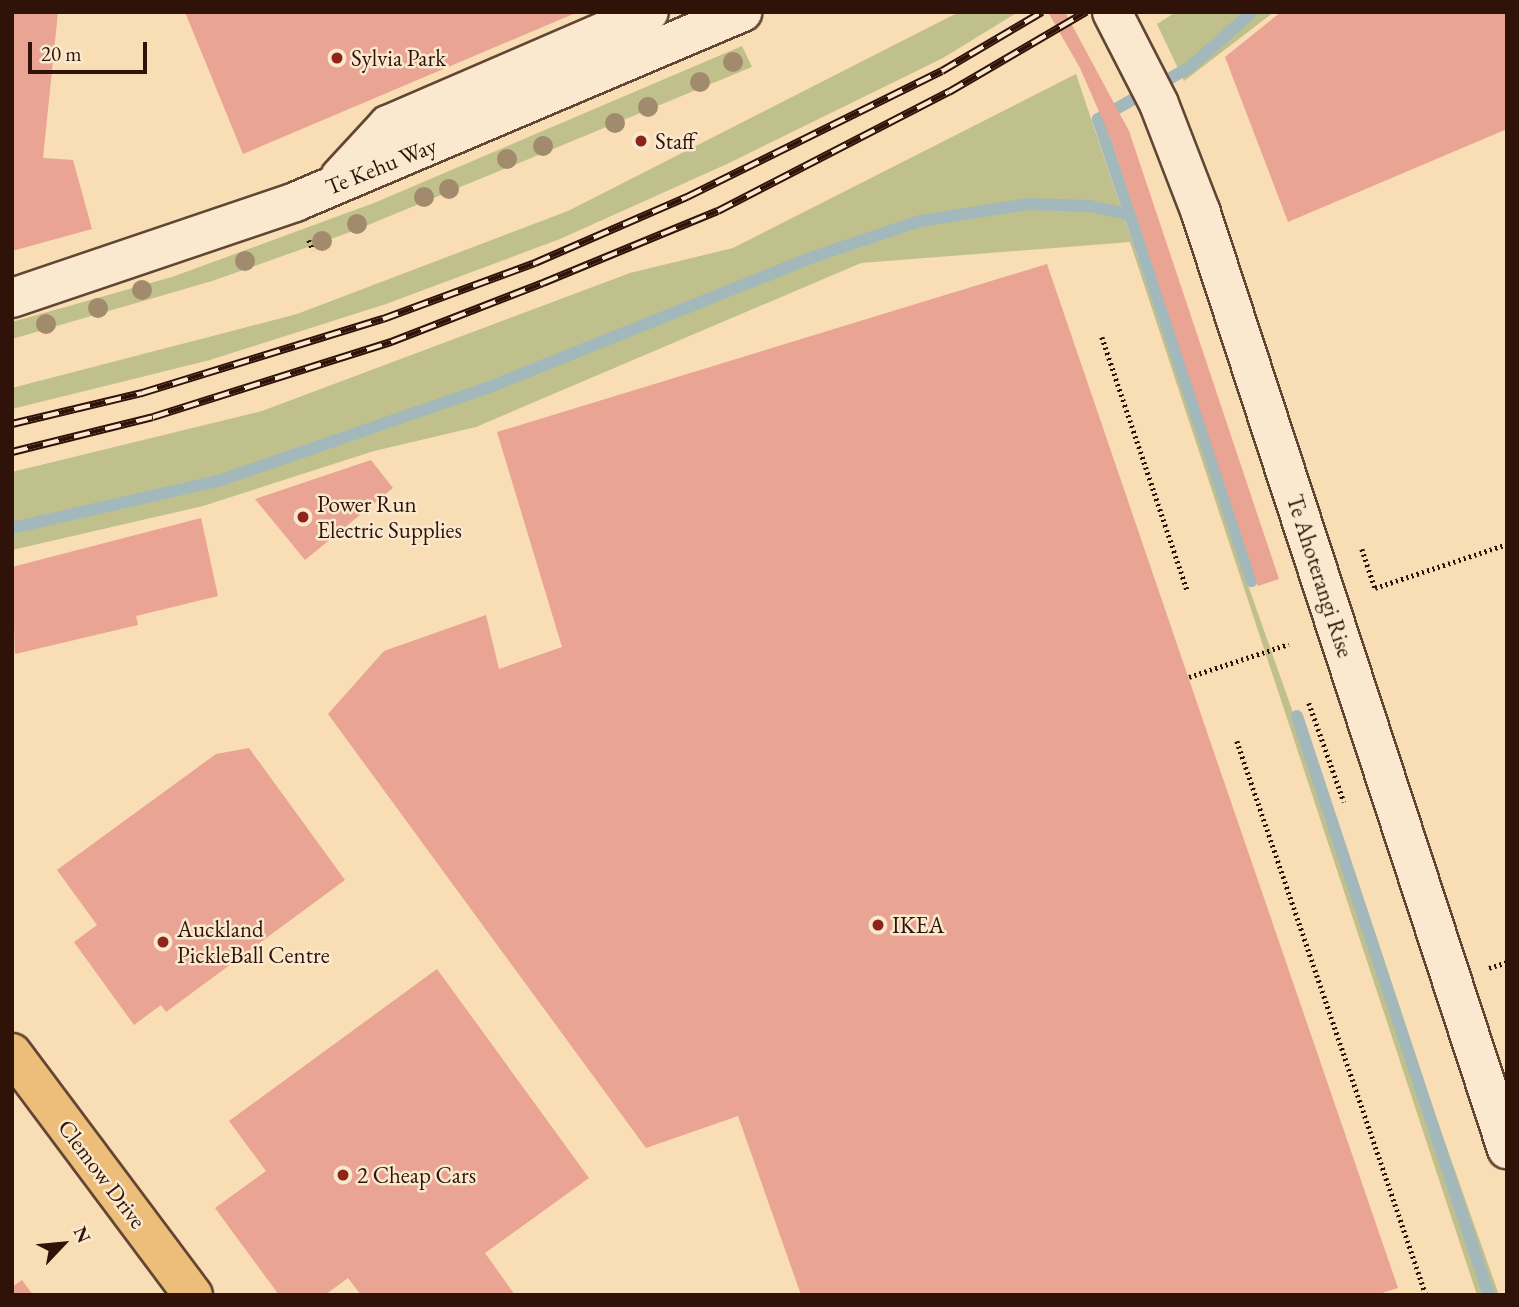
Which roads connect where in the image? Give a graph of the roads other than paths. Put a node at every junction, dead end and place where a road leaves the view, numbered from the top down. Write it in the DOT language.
graph roads {
  1 [pos="649,12"];
  2 [pos="742,12"];
  3 [pos="1112,12"];
  4 [pos="332,186"];
  5 [pos="12,298"];
  6 [pos="12,1053"];
  7 [pos="1507,1149"];
  8 [pos="193,1295"];
  1 -- 4 [label="street"];
  2 -- 4 [label="street, Te Kehu Way"];
  3 -- 7 [label="street, Te Ahoterangi Rise"];
  4 -- 5 [label="street, Te Kehu Way"];
  6 -- 8 [label="main road, Clemow Drive"];
}
